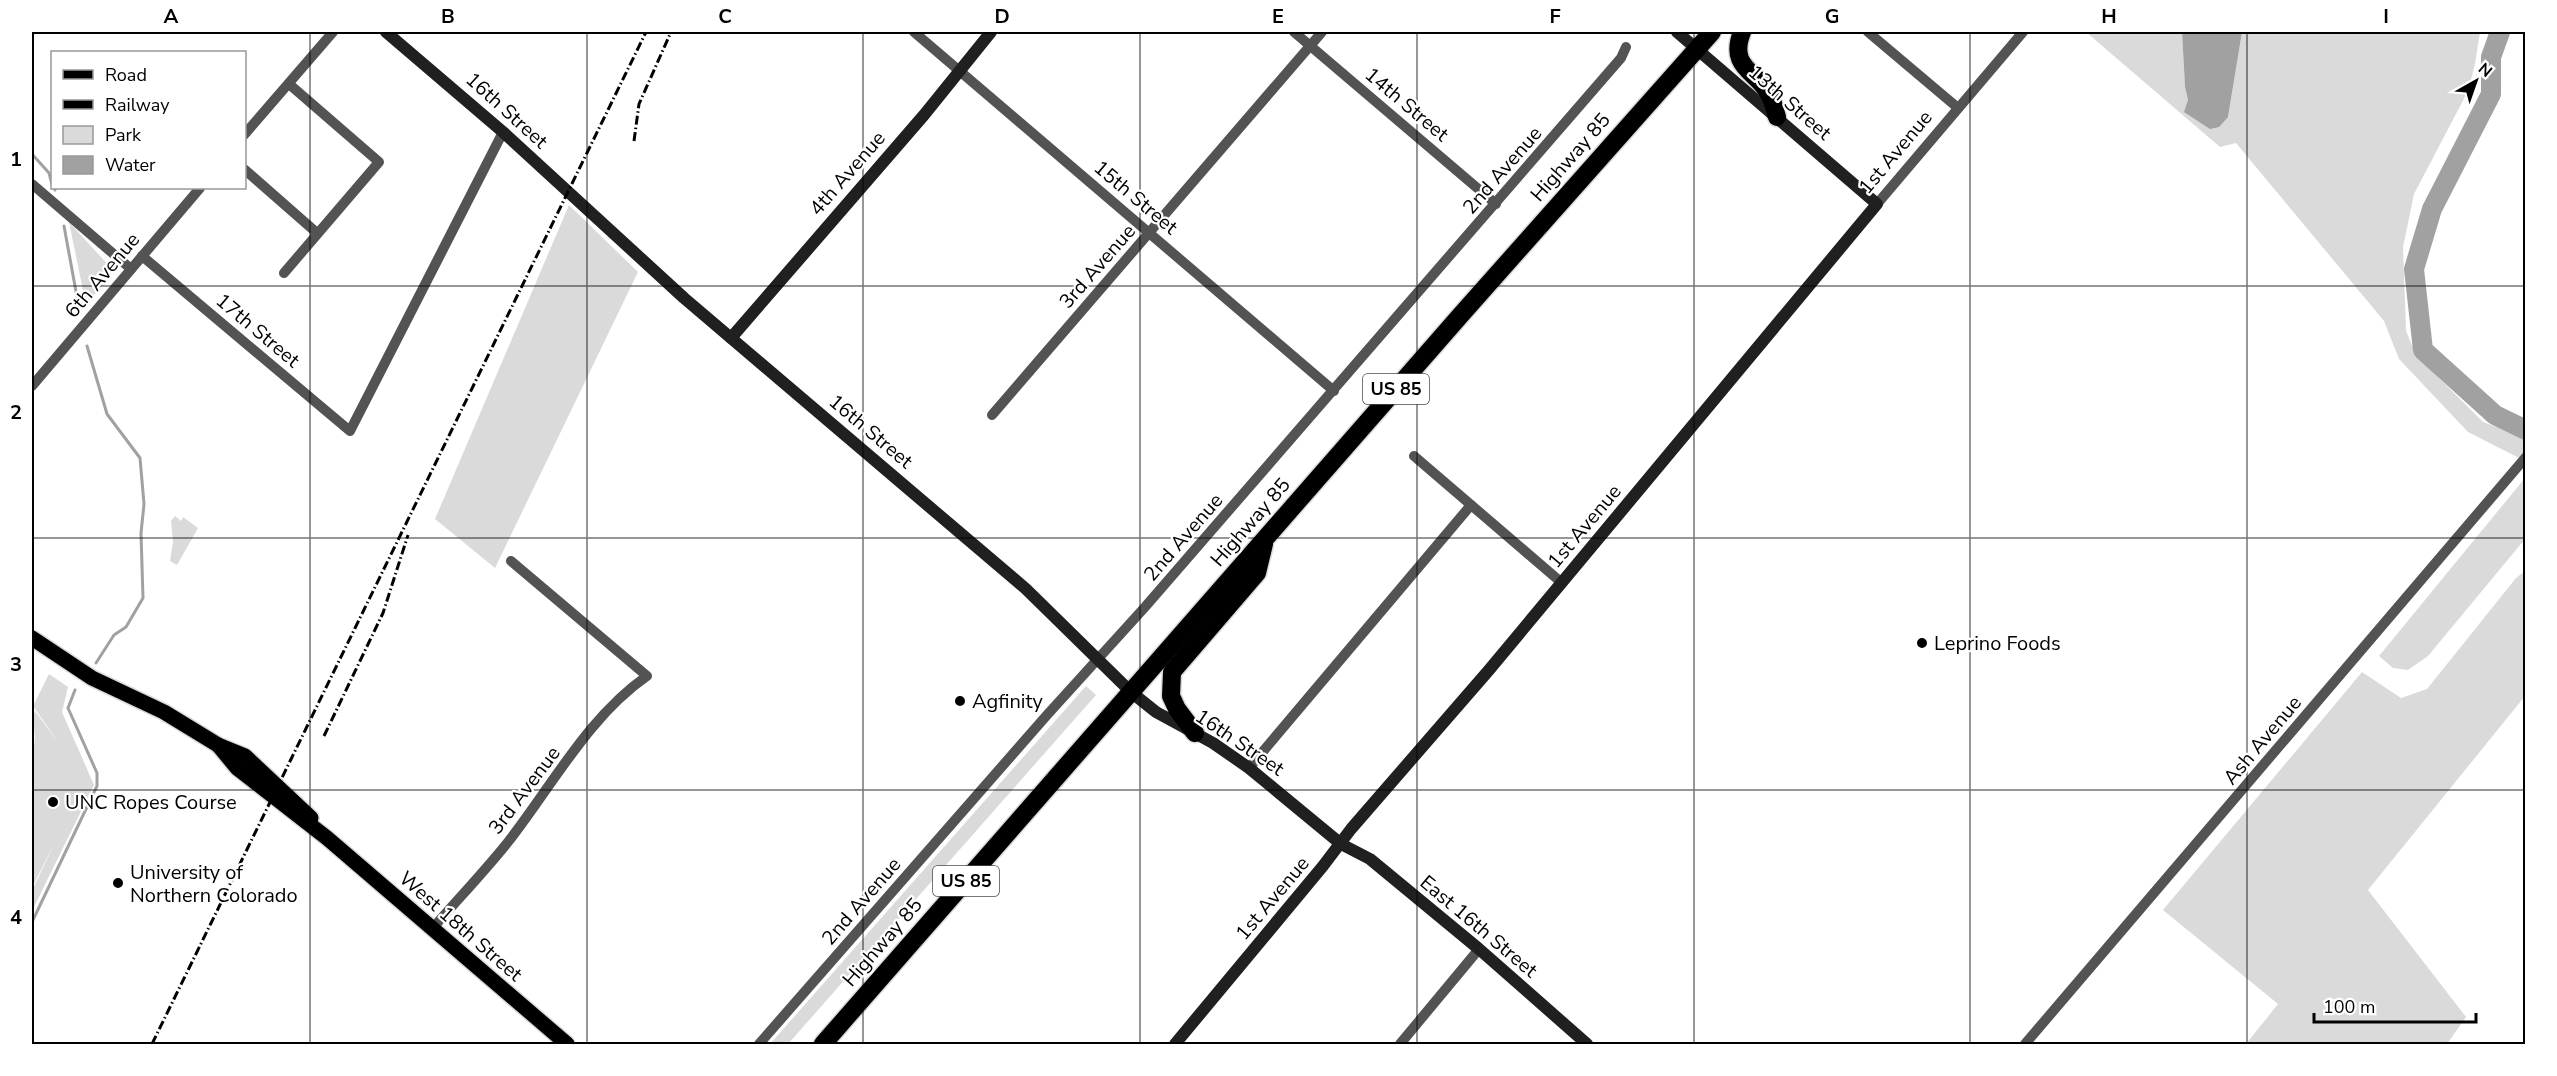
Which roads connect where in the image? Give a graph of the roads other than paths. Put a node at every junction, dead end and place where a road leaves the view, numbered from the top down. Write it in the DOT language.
graph roads {
  1 [pos="333,32"];
  2 [pos="386,32"];
  3 [pos="914,32"];
  4 [pos="991,32"];
  5 [pos="1294,32"];
  6 [pos="1322,32"];
  7 [pos="1677,32"];
  8 [pos="1712,32"];
  9 [pos="1742,32"];
  10 [pos="1868,32"];
  11 [pos="2023,32"];
  12 [pos="1310,45"];
  13 [pos="1626,47"];
  14 [pos="1697,48"];
  15 [pos="959,70"];
  16 [pos="288,84"];
  17 [pos="1958,108"];
  18 [pos="1777,117"];
  19 [pos="503,132"];
  20 [pos="246,133"];
  21 [pos="246,171"];
  22 [pos="32,184"];
  23 [pos="199,189"];
  24 [pos="1496,204"];
  25 [pos="1877,204"];
  26 [pos="317,233"];
  27 [pos="1149,233"];
  28 [pos="142,256"];
  29 [pos="131,269"];
  30 [pos="284,273"];
  31 [pos="731,338"];
  32 [pos="32,386"];
  33 [pos="1334,391"];
  34 [pos="992,415"];
  35 [pos="1414,456"];
  36 [pos="2524,458"];
  37 [pos="1471,506"];
  38 [pos="1265,539"];
  39 [pos="511,561"];
  40 [pos="1562,583"];
  41 [pos="32,638"];
  42 [pos="1098,661"];
  43 [pos="1131,692"];
  44 [pos="1195,733"];
  45 [pos="1250,768"];
  46 [pos="1341,844"];
  47 [pos="432,928"];
  48 [pos="1479,949"];
  49 [pos="842,1023"];
  50 [pos="567,1044"];
  51 [pos="759,1044"];
  52 [pos="823,1044"];
  53 [pos="837,1044"];
  54 [pos="1174,1044"];
  55 [pos="1400,1044"];
  56 [pos="1587,1044"];
  57 [pos="2025,1044"];
  1 -- 16 [label="street"];
  2 -- 19 [label="street, 16th Street"];
  3 -- 15 [label="street, 15th Street"];
  4 -- 15 [label="street, 4th Avenue"];
  5 -- 12 [label="street, 14th Street"];
  6 -- 12 [label="street, 3rd Avenue"];
  7 -- 14 [label="street, 13th Street"];
  8 -- 14 [label="highway, Highway 85 / US 85"];
  9 -- 18 [label="highway"];
  10 -- 17 [label="street"];
  11 -- 17 [label="street, 1st Avenue"];
  12 -- 24 [label="street, 14th Street"];
  12 -- 27 [label="street, 3rd Avenue"];
  13 -- 24 [label="street, 2nd Avenue"];
  14 -- 18 [label="street, 13th Street"];
  14 -- 38 [label="highway, Highway 85 / US 85"];
  15 -- 27 [label="street, 15th Street"];
  15 -- 31 [label="street, 4th Avenue"];
  16 -- 20 [label="street"];
  16 -- 26 [label="street"];
  17 -- 25 [label="street, 1st Avenue"];
  18 -- 25 [label="street, 13th Street"];
  19 -- 28 [label="street, 17th Street"];
  19 -- 31 [label="street, 16th Street"];
  21 -- 26 [label="street"];
  22 -- 29 [label="street"];
  23 -- 28 [label="street, 6th Avenue"];
  24 -- 33 [label="street, 2nd Avenue"];
  25 -- 40 [label="street, 1st Avenue"];
  26 -- 30 [label="street"];
  27 -- 33 [label="street, 15th Street"];
  27 -- 34 [label="street, 3rd Avenue"];
  28 -- 29 [label="street, 6th Avenue"];
  29 -- 32 [label="street, 6th Avenue"];
  31 -- 42 [label="street, 16th Street"];
  33 -- 42 [label="street, 2nd Avenue"];
  35 -- 37 [label="street"];
  36 -- 57 [label="street, Ash Avenue"];
  37 -- 40 [label="street"];
  37 -- 45 [label="street"];
  38 -- 43 [label="highway, Highway 85 / US 85"];
  38 -- 44 [label="highway"];
  39 -- 47 [label="street, 3rd Avenue"];
  40 -- 46 [label="street, 1st Avenue"];
  41 -- 47 [label="main road, West 18th Street"];
  42 -- 43 [label="street, 16th Street"];
  42 -- 51 [label="street, 2nd Avenue"];
  43 -- 44 [label="street, 16th Street"];
  43 -- 49 [label="highway, Highway 85 / US 85"];
  44 -- 45 [label="street, 16th Street"];
  45 -- 46 [label="street, 16th Street"];
  46 -- 48 [label="street, East 16th Street"];
  46 -- 54 [label="street, 1st Avenue"];
  47 -- 50 [label="main road, West 18th Street"];
  48 -- 55 [label="street"];
  48 -- 56 [label="street, East 16th Street"];
  49 -- 52 [label="highway, Highway 85 / US 85"];
  49 -- 53 [label="highway"];
}
